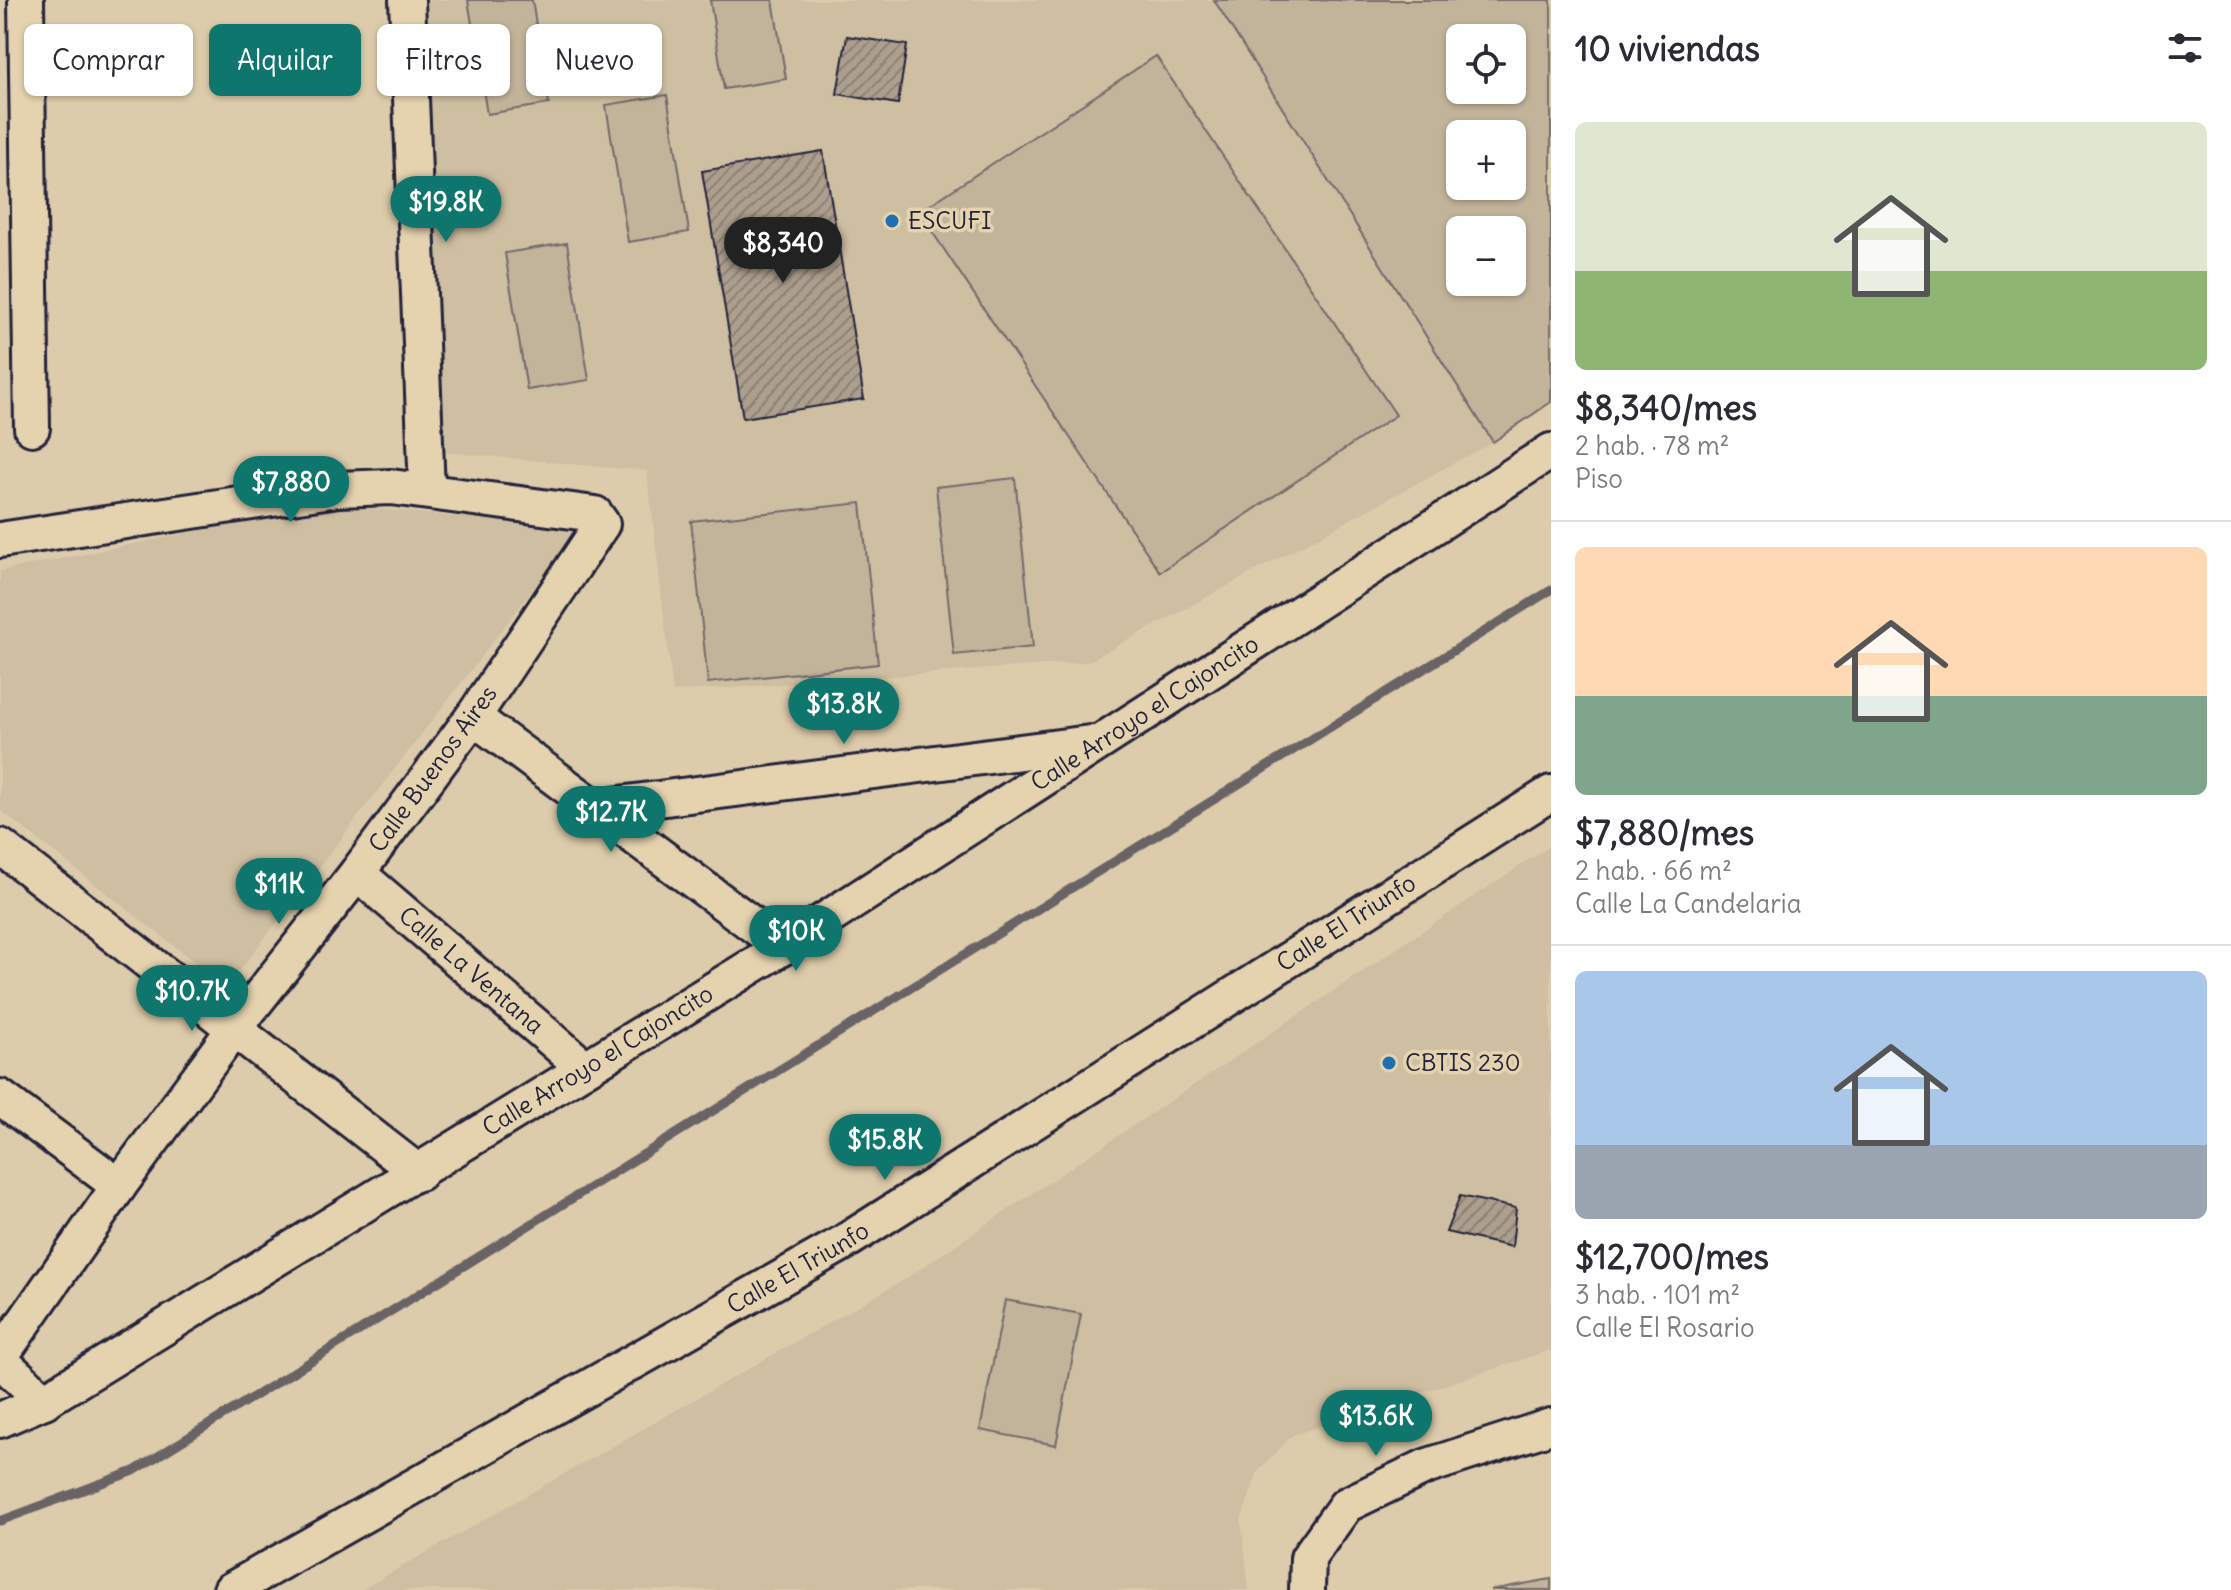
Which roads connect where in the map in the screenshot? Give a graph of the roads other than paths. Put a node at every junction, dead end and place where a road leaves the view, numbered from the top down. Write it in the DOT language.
graph roads {
  1 [pos="26,0"];
  2 [pos="407,0"];
  3 [pos="32,428"];
  4 [pos="1551,451"];
  5 [pos="427,491"];
  6 [pos="0,540"];
  7 [pos="473,717"];
  8 [pos="1098,742"];
  9 [pos="1551,793"];
  10 [pos="596,807"];
  11 [pos="0,846"];
  12 [pos="357,873"];
  13 [pos="783,947"];
  14 [pos="234,1029"];
  15 [pos="585,1068"];
  16 [pos="0,1097"];
  17 [pos="419,1173"];
  18 [pos="119,1186"];
  19 [pos="0,1358"];
  20 [pos="44,1401"];
  21 [pos="0,1420"];
  22 [pos="1551,1426"];
  23 [pos="231,1590"];
  24 [pos="1307,1590"];
  1 -- 3 [label="street"];
  2 -- 5 [label="street"];
  4 -- 8 [label="street, Calle Arroyo el Cajoncito"];
  5 -- 6 [label="street"];
  5 -- 7 [label="street, Calle Buenos Aires"];
  7 -- 10 [label="street"];
  7 -- 12 [label="street, Calle Buenos Aires"];
  8 -- 10 [label="street"];
  8 -- 13 [label="street, Calle Arroyo el Cajoncito"];
  9 -- 23 [label="street, Calle El Triunfo"];
  10 -- 13 [label="street"];
  11 -- 14 [label="street"];
  12 -- 14 [label="street, Calle Buenos Aires"];
  12 -- 15 [label="street, Calle La Ventana"];
  13 -- 15 [label="street, Calle Arroyo el Cajoncito"];
  14 -- 17 [label="street"];
  14 -- 18 [label="street, Calle Buenos Aires"];
  15 -- 17 [label="street, Calle Arroyo el Cajoncito"];
  16 -- 18 [label="street"];
  17 -- 20 [label="street, Calle Arroyo el Cajoncito"];
  18 -- 19 [label="street, Calle Buenos Aires"];
  19 -- 20 [label="street"];
  20 -- 21 [label="street, Calle Arroyo el Cajoncito"];
  22 -- 24 [label="street"];
}
